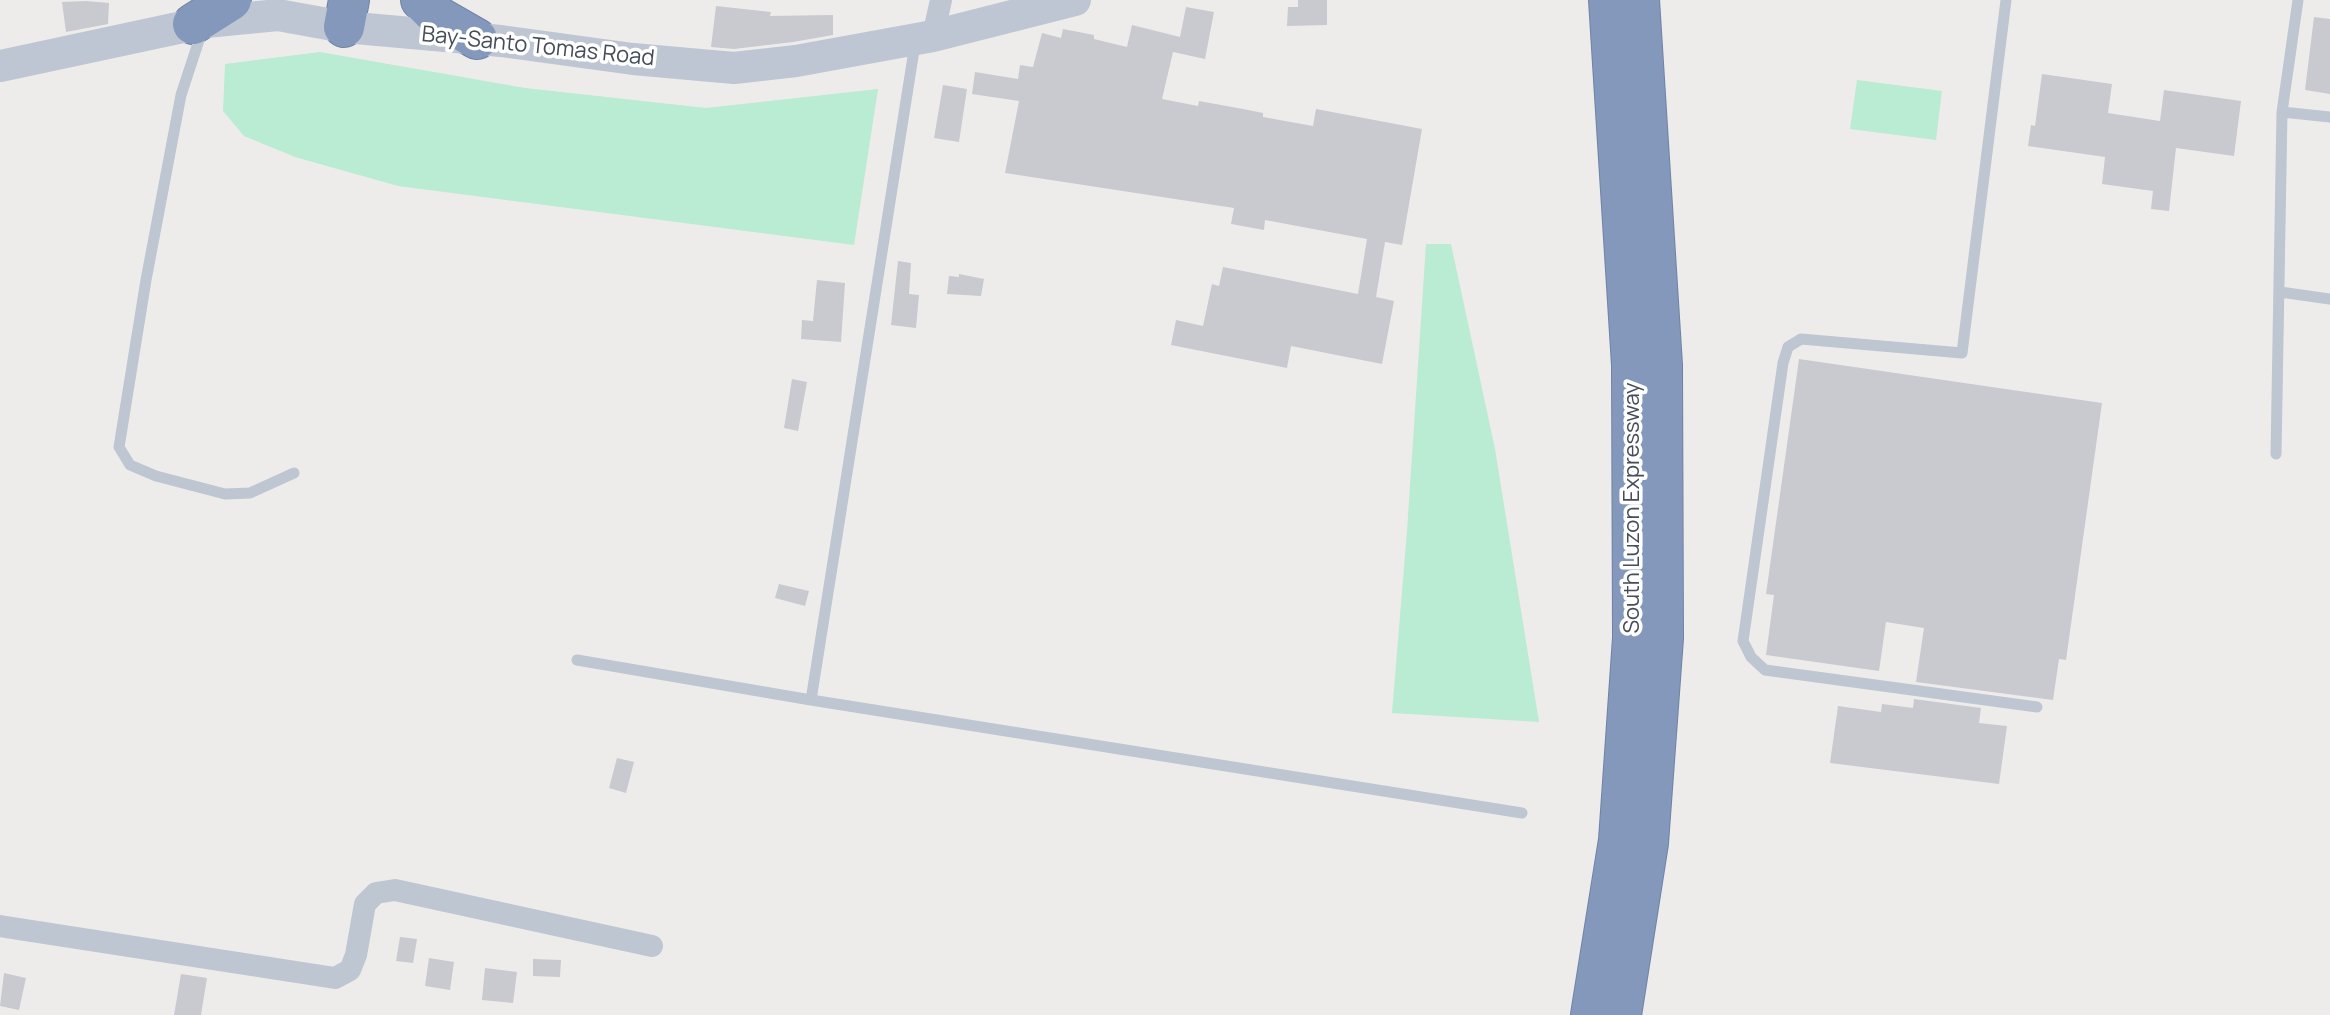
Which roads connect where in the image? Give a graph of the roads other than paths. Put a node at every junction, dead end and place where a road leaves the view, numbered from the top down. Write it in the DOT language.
graph roads {
  1 [pos="421,0"];
  2 [pos="941,0"];
  3 [pos="1075,0"];
  4 [pos="2006,0"];
  5 [pos="2298,0"];
  6 [pos="1625,6"];
  7 [pos="338,13"];
  8 [pos="210,15"];
  9 [pos="925,38"];
  10 [pos="477,39"];
  11 [pos="0,66"];
  12 [pos="2282,112"];
  13 [pos="2330,117"];
  14 [pos="2280,292"];
  15 [pos="2330,299"];
  16 [pos="2276,454"];
  17 [pos="294,473"];
  18 [pos="577,660"];
  19 [pos="811,700"];
  20 [pos="2037,707"];
  21 [pos="1522,813"];
  22 [pos="0,926"];
  23 [pos="652,946"];
  24 [pos="1591,1015"];
  25 [pos="1621,1015"];
  1 -- 10 [label="highway"];
  2 -- 9 [label="street"];
  3 -- 9 [label="main road, Bay-Santo Tomas Road"];
  4 -- 20 [label="lane"];
  5 -- 12 [label="lane"];
  6 -- 24 [label="highway, South Luzon Expressway"];
  6 -- 25 [label="highway, South Luzon Expressway"];
  7 -- 8 [label="main road, Bay-Santo Tomas Road"];
  7 -- 10 [label="main road, Bay-Santo Tomas Road"];
  8 -- 11 [label="main road, Bay-Santo Tomas Road"];
  8 -- 17 [label="lane"];
  9 -- 10 [label="main road, Bay-Santo Tomas Road"];
  9 -- 19 [label="lane"];
  12 -- 13 [label="lane"];
  12 -- 14 [label="lane"];
  14 -- 15 [label="lane"];
  14 -- 16 [label="lane"];
  18 -- 19 [label="lane"];
  19 -- 21 [label="lane"];
  22 -- 23 [label="street"];
}
